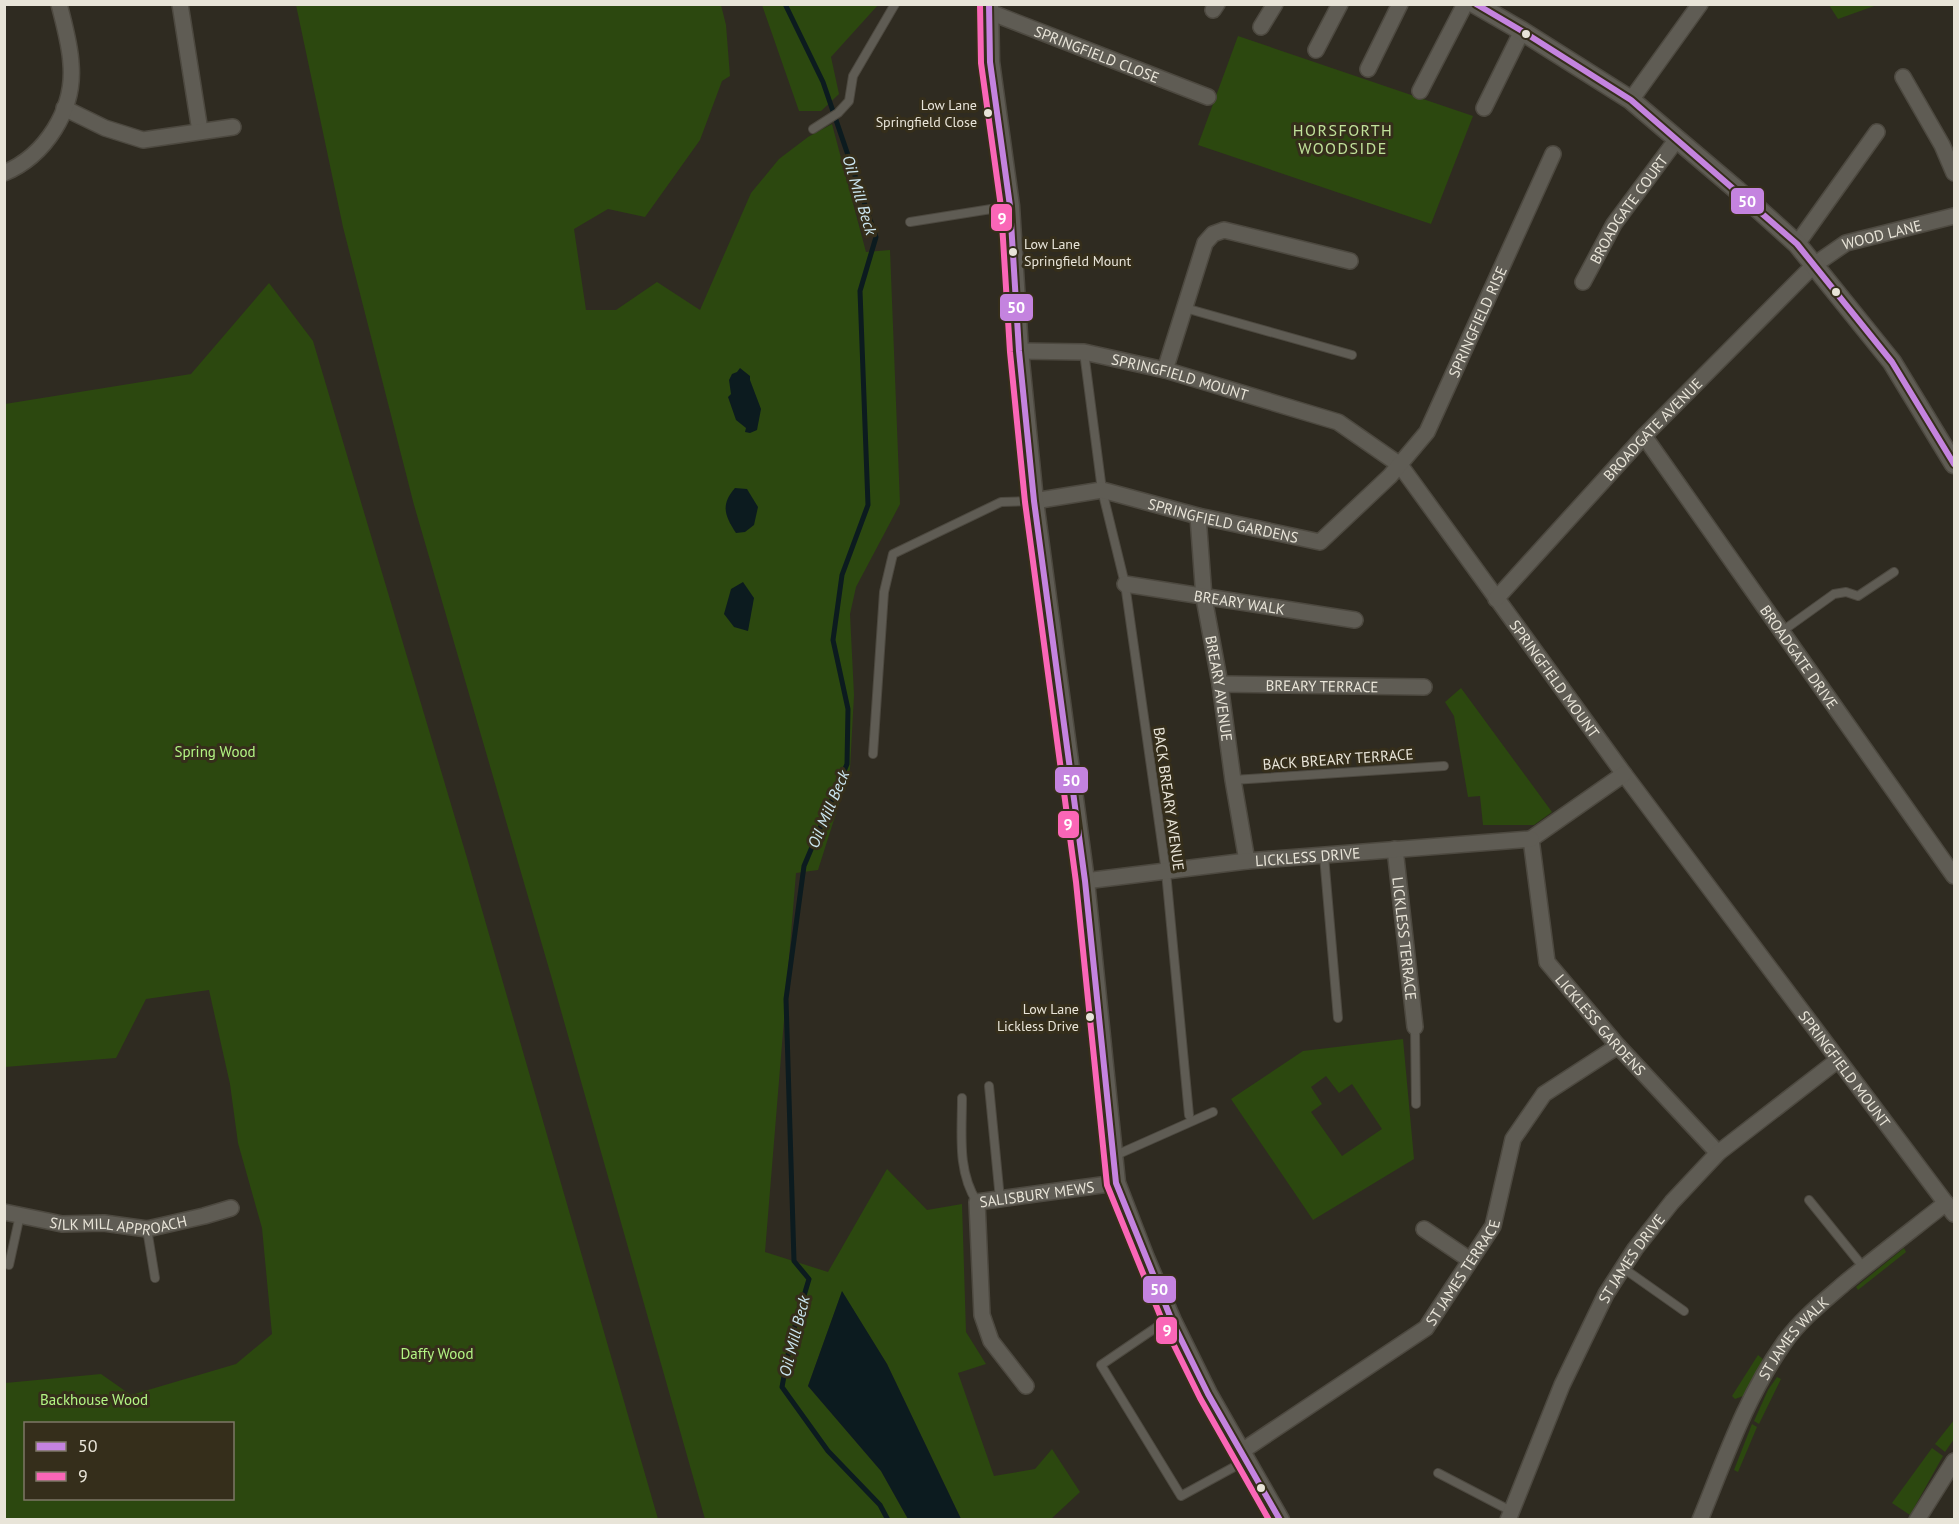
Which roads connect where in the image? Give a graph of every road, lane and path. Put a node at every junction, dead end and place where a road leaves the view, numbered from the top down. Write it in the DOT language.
graph roads {
  1 [pos="59,4"];
  2 [pos="180,4"];
  3 [pos="895,4"];
  4 [pos="1275,4"];
  5 [pos="1340,4"];
  6 [pos="1400,4"];
  7 [pos="1465,4"];
  8 [pos="1700,4"];
  9 [pos="1483,6"];
  10 [pos="988,8"];
  11 [pos="1261,27"];
  12 [pos="1522,31"];
  13 [pos="1316,50"];
  14 [pos="1368,69"];
  15 [pos="1903,76"];
  16 [pos="1420,91"];
  17 [pos="1208,97"];
  18 [pos="1631,100"];
  19 [pos="64,108"];
  20 [pos="1484,108"];
  21 [pos="233,128"];
  22 [pos="813,129"];
  23 [pos="200,131"];
  24 [pos="1877,132"];
  25 [pos="1677,139"];
  26 [pos="1553,154"];
  27 [pos="4,173"];
  28 [pos="1954,173"];
  29 [pos="1010,206"];
  30 [pos="1954,216"];
  31 [pos="910,222"];
  32 [pos="1797,244"];
  33 [pos="1350,261"];
  34 [pos="1814,265"];
  35 [pos="1583,282"];
  36 [pos="1185,308"];
  37 [pos="1019,351"];
  38 [pos="1084,352"];
  39 [pos="1352,355"];
  40 [pos="1165,370"];
  41 [pos="1644,436"];
  42 [pos="1954,464"];
  43 [pos="1400,465"];
  44 [pos="1388,479"];
  45 [pos="1102,490"];
  46 [pos="1035,501"];
  47 [pos="1198,516"];
  48 [pos="1894,572"];
  49 [pos="1125,584"];
  50 [pos="1204,597"];
  51 [pos="1496,598"];
  52 [pos="1355,620"];
  53 [pos="1781,632"];
  54 [pos="1220,684"];
  55 [pos="1424,687"];
  56 [pos="873,754"];
  57 [pos="1444,766"];
  58 [pos="1624,774"];
  59 [pos="1233,780"];
  60 [pos="1531,839"];
  61 [pos="1395,849"];
  62 [pos="1324,856"];
  63 [pos="1247,861"];
  64 [pos="1166,872"];
  65 [pos="1954,876"];
  66 [pos="1085,881"];
  67 [pos="1338,1018"];
  68 [pos="1415,1028"];
  69 [pos="1618,1046"];
  70 [pos="1838,1060"];
  71 [pos="989,1086"];
  72 [pos="962,1098"];
  73 [pos="1416,1104"];
  74 [pos="1213,1112"];
  75 [pos="1189,1115"];
  76 [pos="1718,1153"];
  77 [pos="1112,1156"];
  78 [pos="1116,1183"];
  79 [pos="1000,1199"];
  80 [pos="1809,1200"];
  81 [pos="977,1202"];
  82 [pos="231,1208"];
  83 [pos="1951,1208"];
  84 [pos="4,1212"];
  85 [pos="20,1215"];
  86 [pos="147,1229"];
  87 [pos="1424,1229"];
  88 [pos="1470,1260"];
  89 [pos="9,1265"];
  90 [pos="1623,1268"];
  91 [pos="1864,1268"];
  92 [pos="155,1278"];
  93 [pos="1684,1311"];
  94 [pos="1171,1318"];
  95 [pos="1026,1386"];
  96 [pos="1245,1456"];
  97 [pos="1954,1461"];
  98 [pos="1438,1473"];
  99 [pos="1509,1515"];
  100 [pos="1917,1519"];
  101 [pos="1280,1520"];
  102 [pos="1700,1520"];
  1 -- 19 [label="street"];
  2 -- 23 [label="street"];
  3 -- 22 [label="lane"];
  4 -- 11 [label="street"];
  5 -- 13 [label="street"];
  6 -- 14 [label="street"];
  7 -- 16 [label="street"];
  8 -- 18 [label="street"];
  9 -- 12 [label="street"];
  10 -- 17 [label="street, SPRINGFIELD CLOSE"];
  10 -- 29 [label="street"];
  12 -- 18 [label="street"];
  12 -- 20 [label="street"];
  15 -- 28 [label="street"];
  18 -- 25 [label="street"];
  19 -- 23 [label="street"];
  19 -- 27 [label="street"];
  21 -- 23 [label="street"];
  24 -- 32 [label="street"];
  25 -- 32 [label="street"];
  25 -- 35 [label="street, BROADGATE COURT"];
  26 -- 43 [label="street, SPRINGFIELD RISE"];
  29 -- 31 [label="lane"];
  29 -- 37 [label="street"];
  30 -- 34 [label="street, WOOD LANE"];
  32 -- 34 [label="street"];
  33 -- 36 [label="street"];
  34 -- 41 [label="street, BROADGATE AVENUE"];
  34 -- 42 [label="street"];
  36 -- 39 [label="lane"];
  36 -- 40 [label="street"];
  37 -- 38 [label="street, SPRINGFIELD MOUNT"];
  37 -- 46 [label="street"];
  38 -- 40 [label="street, SPRINGFIELD MOUNT"];
  38 -- 45 [label="lane, BACK BREARY AVENUE"];
  40 -- 43 [label="street, SPRINGFIELD MOUNT"];
  41 -- 51 [label="street, BROADGATE AVENUE"];
  41 -- 53 [label="street, BROADGATE DRIVE"];
  43 -- 44 [label="street, SPRINGFIELD RISE"];
  43 -- 51 [label="street, SPRINGFIELD MOUNT"];
  44 -- 47 [label="street, SPRINGFIELD GARDENS"];
  45 -- 46 [label="street, SPRINGFIELD GARDENS"];
  45 -- 47 [label="street, SPRINGFIELD GARDENS"];
  45 -- 49 [label="lane, BACK BREARY AVENUE"];
  46 -- 56 [label="lane"];
  46 -- 66 [label="street"];
  47 -- 50 [label="street, BREARY AVENUE"];
  48 -- 53 [label="lane"];
  49 -- 50 [label="street, BREARY WALK"];
  49 -- 64 [label="lane, BACK BREARY AVENUE"];
  50 -- 52 [label="street, BREARY WALK"];
  50 -- 54 [label="street, BREARY AVENUE"];
  51 -- 58 [label="street, SPRINGFIELD MOUNT"];
  53 -- 65 [label="street, BROADGATE DRIVE"];
  54 -- 55 [label="street, BREARY TERRACE"];
  54 -- 59 [label="street, BREARY AVENUE"];
  57 -- 59 [label="lane, BACK BREARY TERRACE"];
  58 -- 60 [label="street"];
  58 -- 70 [label="street, SPRINGFIELD MOUNT"];
  59 -- 63 [label="street, BREARY AVENUE"];
  60 -- 61 [label="street, LICKLESS DRIVE"];
  60 -- 69 [label="street, LICKLESS GARDENS"];
  61 -- 62 [label="street, LICKLESS DRIVE"];
  61 -- 68 [label="street, LICKLESS TERRACE"];
  62 -- 63 [label="street, LICKLESS DRIVE"];
  62 -- 67 [label="lane"];
  63 -- 64 [label="street, LICKLESS DRIVE"];
  64 -- 66 [label="street, LICKLESS DRIVE"];
  64 -- 75 [label="lane, BACK BREARY AVENUE"];
  66 -- 77 [label="street"];
  68 -- 73 [label="lane"];
  69 -- 76 [label="street, LICKLESS GARDENS"];
  69 -- 88 [label="street, ST JAMES TERRACE"];
  70 -- 76 [label="street, ST JAMES DRIVE"];
  70 -- 83 [label="street, SPRINGFIELD MOUNT"];
  71 -- 79 [label="lane"];
  72 -- 81 [label="lane"];
  74 -- 77 [label="lane"];
  76 -- 90 [label="street, ST JAMES DRIVE"];
  77 -- 78 [label="street"];
  78 -- 79 [label="street, SALISBURY MEWS"];
  78 -- 94 [label="street"];
  79 -- 81 [label="street, SALISBURY MEWS"];
  80 -- 91 [label="lane"];
  81 -- 95 [label="street, SALISBURY MEWS"];
  82 -- 86 [label="street, SILK MILL APPROACH"];
  83 -- 91 [label="street, ST JAMES WALK"];
  84 -- 85 [label="street, SILK MILL APPROACH"];
  85 -- 86 [label="street, SILK MILL APPROACH"];
  85 -- 89 [label="lane"];
  86 -- 92 [label="lane"];
  87 -- 88 [label="street"];
  88 -- 96 [label="street, ST JAMES TERRACE"];
  90 -- 93 [label="lane"];
  90 -- 99 [label="street, ST JAMES DRIVE"];
  91 -- 102 [label="street, ST JAMES WALK"];
  94 -- 96 [label="street"];
  94 -- 96 [label="lane"];
  96 -- 101 [label="street"];
  97 -- 100 [label="street"];
  98 -- 99 [label="lane"];
}
